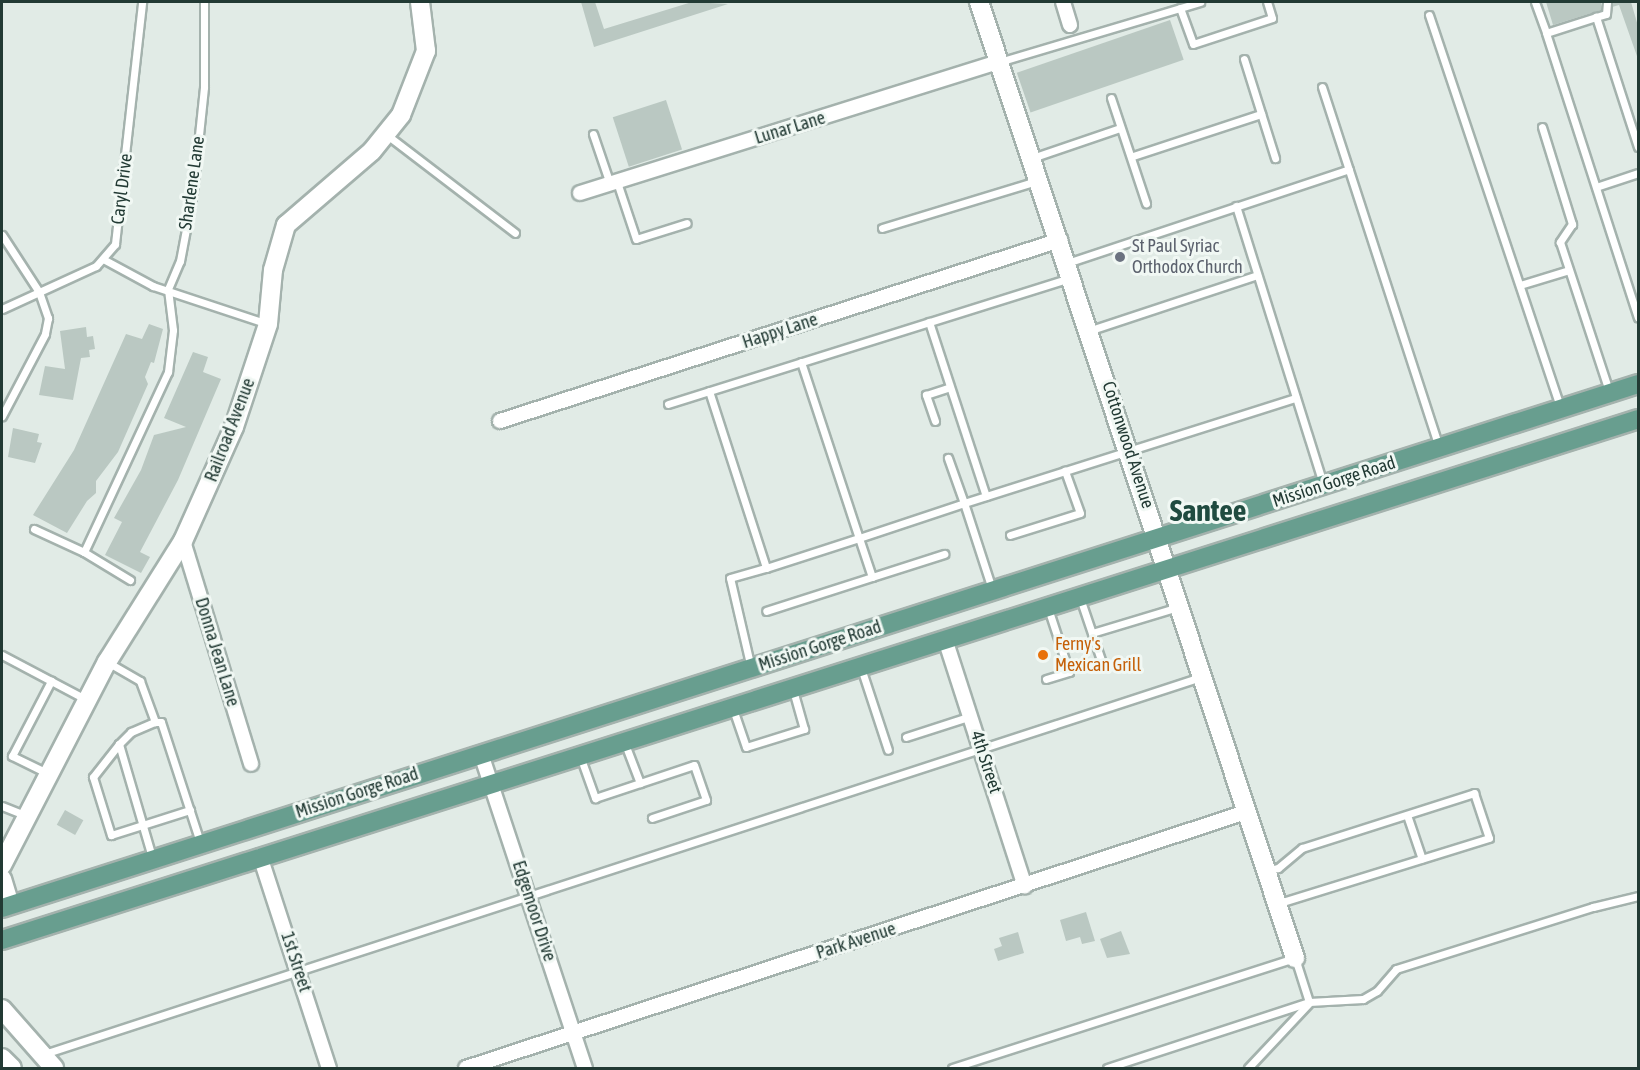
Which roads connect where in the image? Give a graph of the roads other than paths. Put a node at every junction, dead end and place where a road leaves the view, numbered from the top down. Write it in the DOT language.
graph roads {
  1 [pos="142,2"];
  2 [pos="204,2"];
  3 [pos="420,2"];
  4 [pos="979,2"];
  5 [pos="1063,2"];
  6 [pos="1200,2"];
  7 [pos="1267,2"];
  8 [pos="1535,2"];
  9 [pos="1607,2"];
  10 [pos="1180,8"];
  11 [pos="1428,15"];
  12 [pos="1596,17"];
  13 [pos="1070,25"];
  14 [pos="1546,33"];
  15 [pos="1244,59"];
  16 [pos="999,62"];
  17 [pos="1322,87"];
  18 [pos="1111,98"];
  19 [pos="1261,114"];
  20 [pos="1120,128"];
  21 [pos="1542,128"];
  22 [pos="593,134"];
  23 [pos="387,135"];
  24 [pos="1638,147"];
  25 [pos="1133,156"];
  26 [pos="1032,158"];
  27 [pos="1275,158"];
  28 [pos="1350,169"];
  29 [pos="1638,173"];
  30 [pos="1039,180"];
  31 [pos="613,183"];
  32 [pos="1596,187"];
  33 [pos="580,193"];
  34 [pos="1146,203"];
  35 [pos="1236,206"];
  36 [pos="687,223"];
  37 [pos="882,228"];
  38 [pos="515,233"];
  39 [pos="2,235"];
  40 [pos="1060,240"];
  41 [pos="103,260"];
  42 [pos="1070,270"];
  43 [pos="1569,270"];
  44 [pos="1257,275"];
  45 [pos="1520,285"];
  46 [pos="168,289"];
  47 [pos="39,292"];
  48 [pos="2,309"];
  49 [pos="1638,317"];
  50 [pos="929,322"];
  51 [pos="268,324"];
  52 [pos="1091,330"];
  53 [pos="801,362"];
  54 [pos="1638,384"];
  55 [pos="950,387"];
  56 [pos="709,391"];
  57 [pos="1609,394"];
  58 [pos="1296,398"];
  59 [pos="668,404"];
  60 [pos="1561,409"];
  61 [pos="2,416"];
  62 [pos="1638,419"];
  63 [pos="500,421"];
  64 [pos="935,421"];
  65 [pos="1439,448"];
  66 [pos="1130,451"];
  67 [pos="948,458"];
  68 [pos="1065,471"];
  69 [pos="1324,486"];
  70 [pos="986,496"];
  71 [pos="964,503"];
  72 [pos="34,529"];
  73 [pos="1010,536"];
  74 [pos="859,538"];
  75 [pos="1158,539"];
  76 [pos="183,541"];
  77 [pos="84,552"];
  78 [pos="944,554"];
  79 [pos="1168,567"];
  80 [pos="766,568"];
  81 [pos="872,577"];
  82 [pos="130,580"];
  83 [pos="993,591"];
  84 [pos="1079,595"];
  85 [pos="1047,606"];
  86 [pos="1180,607"];
  87 [pos="766,611"];
  88 [pos="1092,633"];
  89 [pos="945,639"];
  90 [pos="2,655"];
  91 [pos="107,662"];
  92 [pos="860,666"];
  93 [pos="1103,666"];
  94 [pos="751,668"];
  95 [pos="1203,677"];
  96 [pos="1046,679"];
  97 [pos="51,681"];
  98 [pos="792,688"];
  99 [pos="87,700"];
  100 [pos="732,707"];
  101 [pos="971,716"];
  102 [pos="155,723"];
  103 [pos="906,737"];
  104 [pos="624,742"];
  105 [pos="118,744"];
  106 [pos="981,746"];
  107 [pos="888,750"];
  108 [pos="481,754"];
  109 [pos="580,756"];
  110 [pos="251,764"];
  111 [pos="49,774"];
  112 [pos="640,783"];
  113 [pos="492,785"];
  114 [pos="2,806"];
  115 [pos="190,810"];
  116 [pos="1246,812"];
  117 [pos="1407,815"];
  118 [pos="27,816"];
  119 [pos="651,818"];
  120 [pos="142,825"];
  121 [pos="200,842"];
  122 [pos="260,856"];
  123 [pos="152,858"];
  124 [pos="1422,859"];
  125 [pos="2,865"];
  126 [pos="1266,871"];
  127 [pos="2,879"];
  128 [pos="1026,886"];
  129 [pos="530,896"];
  130 [pos="1638,896"];
  131 [pos="1276,903"];
  132 [pos="6,907"];
  133 [pos="2,940"];
  134 [pos="1295,958"];
  135 [pos="299,970"];
  136 [pos="1309,1002"];
  137 [pos="2,1009"];
  138 [pos="574,1032"];
  139 [pos="2,1058"];
  140 [pos="48,1061"];
  141 [pos="12,1068"];
  142 [pos="329,1068"];
  143 [pos="466,1068"];
  144 [pos="585,1068"];
  145 [pos="952,1068"];
  146 [pos="1107,1068"];
  147 [pos="1248,1068"];
  1 -- 41 [label="lane, Caryl Drive"];
  2 -- 46 [label="lane, Sharlene Lane"];
  3 -- 23 [label="street, Railroad Avenue"];
  4 -- 16 [label="street, Cottonwood Avenue"];
  5 -- 13 [label="street"];
  6 -- 10 [label="lane"];
  7 -- 10 [label="lane"];
  8 -- 14 [label="lane"];
  9 -- 12 [label="lane"];
  10 -- 16 [label="lane"];
  11 -- 45 [label="lane"];
  12 -- 14 [label="lane"];
  12 -- 24 [label="lane"];
  14 -- 32 [label="lane"];
  15 -- 19 [label="lane"];
  16 -- 26 [label="street, Cottonwood Avenue"];
  16 -- 31 [label="street, Lunar Lane"];
  17 -- 28 [label="lane"];
  18 -- 20 [label="lane"];
  19 -- 25 [label="lane"];
  19 -- 27 [label="lane"];
  20 -- 25 [label="lane"];
  20 -- 26 [label="lane"];
  21 -- 43 [label="lane"];
  22 -- 31 [label="lane"];
  23 -- 38 [label="lane"];
  23 -- 51 [label="street, Railroad Avenue"];
  25 -- 34 [label="lane"];
  26 -- 30 [label="street, Cottonwood Avenue"];
  28 -- 35 [label="lane"];
  28 -- 65 [label="lane"];
  29 -- 32 [label="lane"];
  30 -- 37 [label="lane"];
  30 -- 40 [label="street, Cottonwood Avenue"];
  31 -- 33 [label="street, Lunar Lane"];
  31 -- 36 [label="lane"];
  32 -- 49 [label="lane"];
  35 -- 42 [label="lane"];
  35 -- 44 [label="lane"];
  39 -- 47 [label="lane"];
  40 -- 42 [label="street, Cottonwood Avenue"];
  40 -- 63 [label="street, Happy Lane"];
  41 -- 46 [label="lane"];
  41 -- 47 [label="lane"];
  42 -- 50 [label="lane"];
  42 -- 52 [label="street, Cottonwood Avenue"];
  43 -- 45 [label="lane"];
  43 -- 57 [label="lane"];
  44 -- 52 [label="lane"];
  44 -- 58 [label="lane"];
  45 -- 60 [label="lane"];
  46 -- 51 [label="lane"];
  46 -- 77 [label="lane"];
  47 -- 48 [label="lane"];
  47 -- 61 [label="lane"];
  50 -- 53 [label="lane"];
  50 -- 55 [label="lane"];
  51 -- 76 [label="street, Railroad Avenue"];
  52 -- 66 [label="street, Cottonwood Avenue"];
  53 -- 56 [label="lane"];
  53 -- 74 [label="lane"];
  54 -- 57 [label="main road, Mission Gorge Road"];
  55 -- 64 [label="lane"];
  55 -- 70 [label="lane"];
  56 -- 59 [label="lane"];
  56 -- 80 [label="lane"];
  57 -- 60 [label="main road, Mission Gorge Road"];
  58 -- 66 [label="lane"];
  58 -- 69 [label="lane"];
  60 -- 65 [label="main road, Mission Gorge Road"];
  62 -- 79 [label="main road, Mission Gorge Road"];
  65 -- 69 [label="main road, Mission Gorge Road"];
  66 -- 68 [label="lane"];
  66 -- 75 [label="street, Cottonwood Avenue"];
  67 -- 71 [label="lane"];
  68 -- 70 [label="lane"];
  68 -- 73 [label="lane"];
  69 -- 75 [label="main road, Mission Gorge Road"];
  70 -- 71 [label="lane"];
  71 -- 74 [label="lane"];
  71 -- 83 [label="lane"];
  72 -- 77 [label="lane"];
  74 -- 80 [label="lane"];
  74 -- 81 [label="lane"];
  75 -- 79 [label="street, Cottonwood Avenue"];
  75 -- 83 [label="main road, Mission Gorge Road"];
  76 -- 91 [label="street, Railroad Avenue"];
  76 -- 110 [label="street, Donna Jean Lane"];
  77 -- 82 [label="lane"];
  78 -- 81 [label="lane"];
  79 -- 84 [label="main road, Mission Gorge Road"];
  79 -- 86 [label="street, Cottonwood Avenue"];
  80 -- 94 [label="lane"];
  81 -- 87 [label="lane"];
  83 -- 94 [label="main road, Mission Gorge Road"];
  84 -- 85 [label="main road, Mission Gorge Road"];
  84 -- 88 [label="lane"];
  85 -- 89 [label="main road, Mission Gorge Road"];
  85 -- 96 [label="lane"];
  86 -- 88 [label="lane"];
  86 -- 95 [label="street, Cottonwood Avenue"];
  88 -- 93 [label="lane"];
  89 -- 92 [label="main road, Mission Gorge Road"];
  89 -- 101 [label="street, 4th Street"];
  90 -- 97 [label="lane"];
  91 -- 99 [label="street, Railroad Avenue"];
  91 -- 102 [label="lane"];
  92 -- 98 [label="main road, Mission Gorge Road"];
  92 -- 107 [label="lane"];
  94 -- 108 [label="main road, Mission Gorge Road"];
  95 -- 106 [label="lane"];
  95 -- 116 [label="street, Cottonwood Avenue"];
  97 -- 99 [label="lane"];
  97 -- 111 [label="lane"];
  98 -- 100 [label="main road, Mission Gorge Road"];
  98 -- 100 [label="lane"];
  99 -- 111 [label="street, Railroad Avenue"];
  100 -- 104 [label="main road, Mission Gorge Road"];
  101 -- 103 [label="lane"];
  101 -- 106 [label="street, 4th Street"];
  102 -- 105 [label="lane"];
  102 -- 115 [label="lane"];
  104 -- 109 [label="main road, Mission Gorge Road"];
  104 -- 112 [label="lane"];
  105 -- 120 [label="lane"];
  105 -- 120 [label="lane"];
  106 -- 128 [label="street, 4th Street"];
  106 -- 129 [label="lane"];
  108 -- 113 [label="street, Edgemoor Drive"];
  108 -- 121 [label="main road, Mission Gorge Road"];
  109 -- 112 [label="lane"];
  109 -- 113 [label="main road, Mission Gorge Road"];
  111 -- 118 [label="street, Railroad Avenue"];
  112 -- 119 [label="lane"];
  113 -- 122 [label="main road, Mission Gorge Road"];
  113 -- 129 [label="street, Edgemoor Drive"];
  114 -- 118 [label="lane"];
  115 -- 120 [label="lane"];
  115 -- 121 [label="lane"];
  116 -- 126 [label="street, Cottonwood Avenue"];
  116 -- 128 [label="street, Park Avenue"];
  117 -- 124 [label="lane"];
  117 -- 124 [label="lane"];
  117 -- 126 [label="lane"];
  118 -- 125 [label="street, Railroad Avenue"];
  120 -- 123 [label="lane"];
  121 -- 123 [label="main road, Mission Gorge Road"];
  122 -- 133 [label="main road, Mission Gorge Road"];
  122 -- 135 [label="street, 1st Street"];
  123 -- 132 [label="main road, Mission Gorge Road"];
  124 -- 131 [label="lane"];
  126 -- 131 [label="street, Cottonwood Avenue"];
  127 -- 132 [label="street"];
  128 -- 138 [label="street, Park Avenue"];
  129 -- 135 [label="lane"];
  129 -- 138 [label="street, Edgemoor Drive"];
  130 -- 136 [label="lane"];
  131 -- 134 [label="street, Cottonwood Avenue"];
  134 -- 136 [label="lane"];
  134 -- 145 [label="lane"];
  135 -- 140 [label="lane"];
  135 -- 142 [label="street, 1st Street"];
  136 -- 146 [label="lane"];
  136 -- 147 [label="lane"];
  137 -- 140 [label="street"];
  138 -- 143 [label="street, Park Avenue"];
  138 -- 144 [label="street, Edgemoor Drive"];
  139 -- 141 [label="street"];
}
